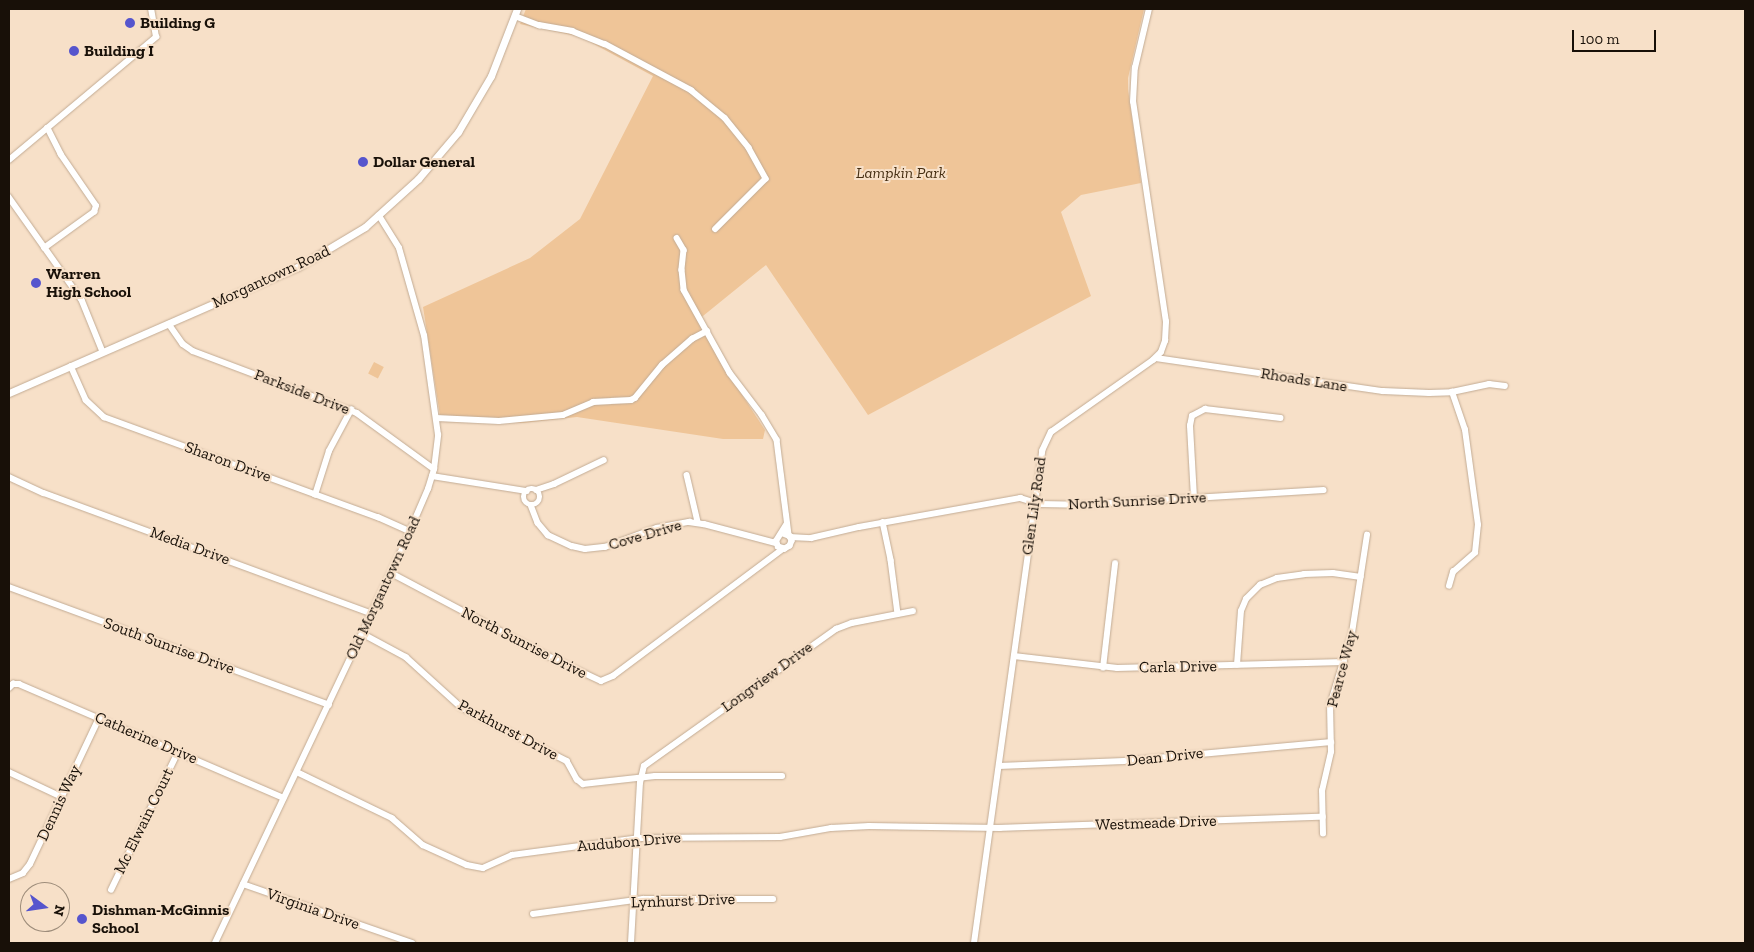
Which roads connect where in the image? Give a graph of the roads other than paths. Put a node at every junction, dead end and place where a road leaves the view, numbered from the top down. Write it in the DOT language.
graph roads {
  1 [pos="151,9"];
  2 [pos="1149,9"];
  3 [pos="516,13"];
  4 [pos="47,128"];
  5 [pos="9,160"];
  6 [pos="9,197"];
  7 [pos="379,216"];
  8 [pos="716,229"];
  9 [pos="677,238"];
  10 [pos="44,248"];
  11 [pos="169,324"];
  12 [pos="707,331"];
  13 [pos="103,352"];
  14 [pos="1156,358"];
  15 [pos="71,366"];
  16 [pos="1505,386"];
  17 [pos="1452,392"];
  18 [pos="9,393"];
  19 [pos="351,410"];
  20 [pos="436,418"];
  21 [pos="1280,418"];
  22 [pos="604,460"];
  23 [pos="433,472"];
  24 [pos="687,474"];
  25 [pos="9,477"];
  26 [pos="554,484"];
  27 [pos="536,490"];
  28 [pos="1324,490"];
  29 [pos="525,493"];
  30 [pos="315,494"];
  31 [pos="1194,498"];
  32 [pos="540,499"];
  33 [pos="1034,502"];
  34 [pos="530,505"];
  35 [pos="536,518"];
  36 [pos="698,522"];
  37 [pos="883,522"];
  38 [pos="410,531"];
  39 [pos="785,535"];
  40 [pos="1367,535"];
  41 [pos="765,539"];
  42 [pos="805,539"];
  43 [pos="776,544"];
  44 [pos="791,545"];
  45 [pos="783,549"];
  46 [pos="774,556"];
  47 [pos="1114,564"];
  48 [pos="391,573"];
  49 [pos="1361,577"];
  50 [pos="1449,586"];
  51 [pos="9,587"];
  52 [pos="913,611"];
  53 [pos="372,614"];
  54 [pos="898,614"];
  55 [pos="363,634"];
  56 [pos="1014,656"];
  57 [pos="1344,662"];
  58 [pos="1237,665"];
  59 [pos="1103,668"];
  60 [pos="9,688"];
  61 [pos="329,706"];
  62 [pos="99,718"];
  63 [pos="1331,742"];
  64 [pos="178,752"];
  65 [pos="998,766"];
  66 [pos="9,772"];
  67 [pos="297,772"];
  68 [pos="782,776"];
  69 [pos="640,777"];
  70 [pos="62,797"];
  71 [pos="284,798"];
  72 [pos="1322,817"];
  73 [pos="990,828"];
  74 [pos="1323,834"];
  75 [pos="637,839"];
  76 [pos="9,879"];
  77 [pos="243,884"];
  78 [pos="111,890"];
  79 [pos="773,899"];
  80 [pos="633,901"];
  81 [pos="533,914"];
  82 [pos="215,943"];
  83 [pos="412,943"];
  84 [pos="631,943"];
  85 [pos="974,943"];
  1 -- 4 [label="street"];
  2 -- 14 [label="street"];
  3 -- 7 [label="main road, Morgantown Road"];
  3 -- 8 [label="street"];
  4 -- 5 [label="street"];
  4 -- 10 [label="street"];
  6 -- 10 [label="street"];
  7 -- 11 [label="main road, Morgantown Road"];
  7 -- 20 [label="street, Old Morgantown Road"];
  9 -- 12 [label="street"];
  10 -- 13 [label="street"];
  11 -- 13 [label="main road, Morgantown Road"];
  11 -- 19 [label="street, Parkside Drive"];
  12 -- 20 [label="street"];
  12 -- 39 [label="street"];
  13 -- 15 [label="main road, Morgantown Road"];
  14 -- 17 [label="street, Rhoads Lane"];
  14 -- 33 [label="street, Glen Lily Road"];
  15 -- 18 [label="main road, Morgantown Road"];
  15 -- 30 [label="street, Sharon Drive"];
  16 -- 17 [label="street, Rhoads Lane"];
  17 -- 50 [label="street"];
  19 -- 23 [label="street, Parkside Drive"];
  19 -- 30 [label="street"];
  20 -- 23 [label="street, Old Morgantown Road"];
  21 -- 31 [label="street"];
  22 -- 26 [label="street"];
  23 -- 29 [label="street, Parkside Drive"];
  23 -- 38 [label="street, Old Morgantown Road"];
  24 -- 36 [label="street"];
  25 -- 53 [label="street, Media Drive"];
  26 -- 27 [label="street"];
  26 -- 32 [label="street"];
  27 -- 29 [label="street"];
  27 -- 32 [label="street"];
  28 -- 31 [label="street, North Sunrise Drive"];
  29 -- 34 [label="street, Parkside Drive"];
  30 -- 38 [label="street, Sharon Drive"];
  31 -- 33 [label="street, North Sunrise Drive"];
  32 -- 34 [label="street"];
  32 -- 35 [label="street"];
  33 -- 37 [label="street, North Sunrise Drive"];
  33 -- 56 [label="street, Glen Lily Road"];
  34 -- 35 [label="street, Cove Drive"];
  35 -- 36 [label="street, Cove Drive"];
  36 -- 41 [label="street, Cove Drive"];
  37 -- 42 [label="street, North Sunrise Drive"];
  37 -- 54 [label="street"];
  38 -- 48 [label="street, Old Morgantown Road"];
  39 -- 41 [label="street, Cove Drive"];
  39 -- 42 [label="street, North Sunrise Drive"];
  39 -- 43 [label="street"];
  39 -- 44 [label="street"];
  40 -- 49 [label="street, Pearce Way"];
  41 -- 43 [label="street, Cove Drive"];
  42 -- 44 [label="street, North Sunrise Drive"];
  43 -- 45 [label="street"];
  43 -- 46 [label="street"];
  44 -- 45 [label="street, North Sunrise Drive"];
  45 -- 46 [label="street, North Sunrise Drive"];
  46 -- 48 [label="street, North Sunrise Drive"];
  47 -- 59 [label="street"];
  48 -- 53 [label="street, Old Morgantown Road"];
  49 -- 57 [label="street, Pearce Way"];
  49 -- 58 [label="street"];
  51 -- 61 [label="street, South Sunrise Drive"];
  52 -- 54 [label="street, Longview Drive"];
  53 -- 55 [label="street, Old Morgantown Road"];
  54 -- 69 [label="street, Longview Drive"];
  55 -- 61 [label="street, Old Morgantown Road"];
  55 -- 69 [label="street, Parkhurst Drive"];
  56 -- 59 [label="street, Carla Drive"];
  56 -- 65 [label="street, Glen Lily Road"];
  57 -- 58 [label="street, Carla Drive"];
  57 -- 63 [label="street, Pearce Way"];
  58 -- 59 [label="street, Carla Drive"];
  60 -- 62 [label="street, Catherine Drive"];
  61 -- 67 [label="street, Old Morgantown Road"];
  62 -- 64 [label="street, Catherine Drive"];
  62 -- 70 [label="street, Dennis Way"];
  63 -- 65 [label="street, Dean Drive"];
  63 -- 72 [label="street, Pearce Way"];
  64 -- 71 [label="street, Catherine Drive"];
  64 -- 78 [label="street, Mc Elwain Court"];
  65 -- 73 [label="street, Glen Lily Road"];
  66 -- 70 [label="street"];
  67 -- 71 [label="street, Old Morgantown Road"];
  67 -- 75 [label="street, Audubon Drive"];
  68 -- 69 [label="street, Parkhurst Drive"];
  69 -- 75 [label="street"];
  70 -- 76 [label="street, Dennis Way"];
  71 -- 77 [label="street, Old Morgantown Road"];
  72 -- 73 [label="street, Westmeade Drive"];
  72 -- 74 [label="street, Pearce Way"];
  73 -- 75 [label="street, Audubon Drive"];
  73 -- 85 [label="street, Glen Lily Road"];
  75 -- 80 [label="street"];
  77 -- 82 [label="street, Old Morgantown Road"];
  77 -- 83 [label="street, Virginia Drive"];
  79 -- 80 [label="street, Lynhurst Drive"];
  80 -- 81 [label="street, Lynhurst Drive"];
  80 -- 84 [label="street"];
}
